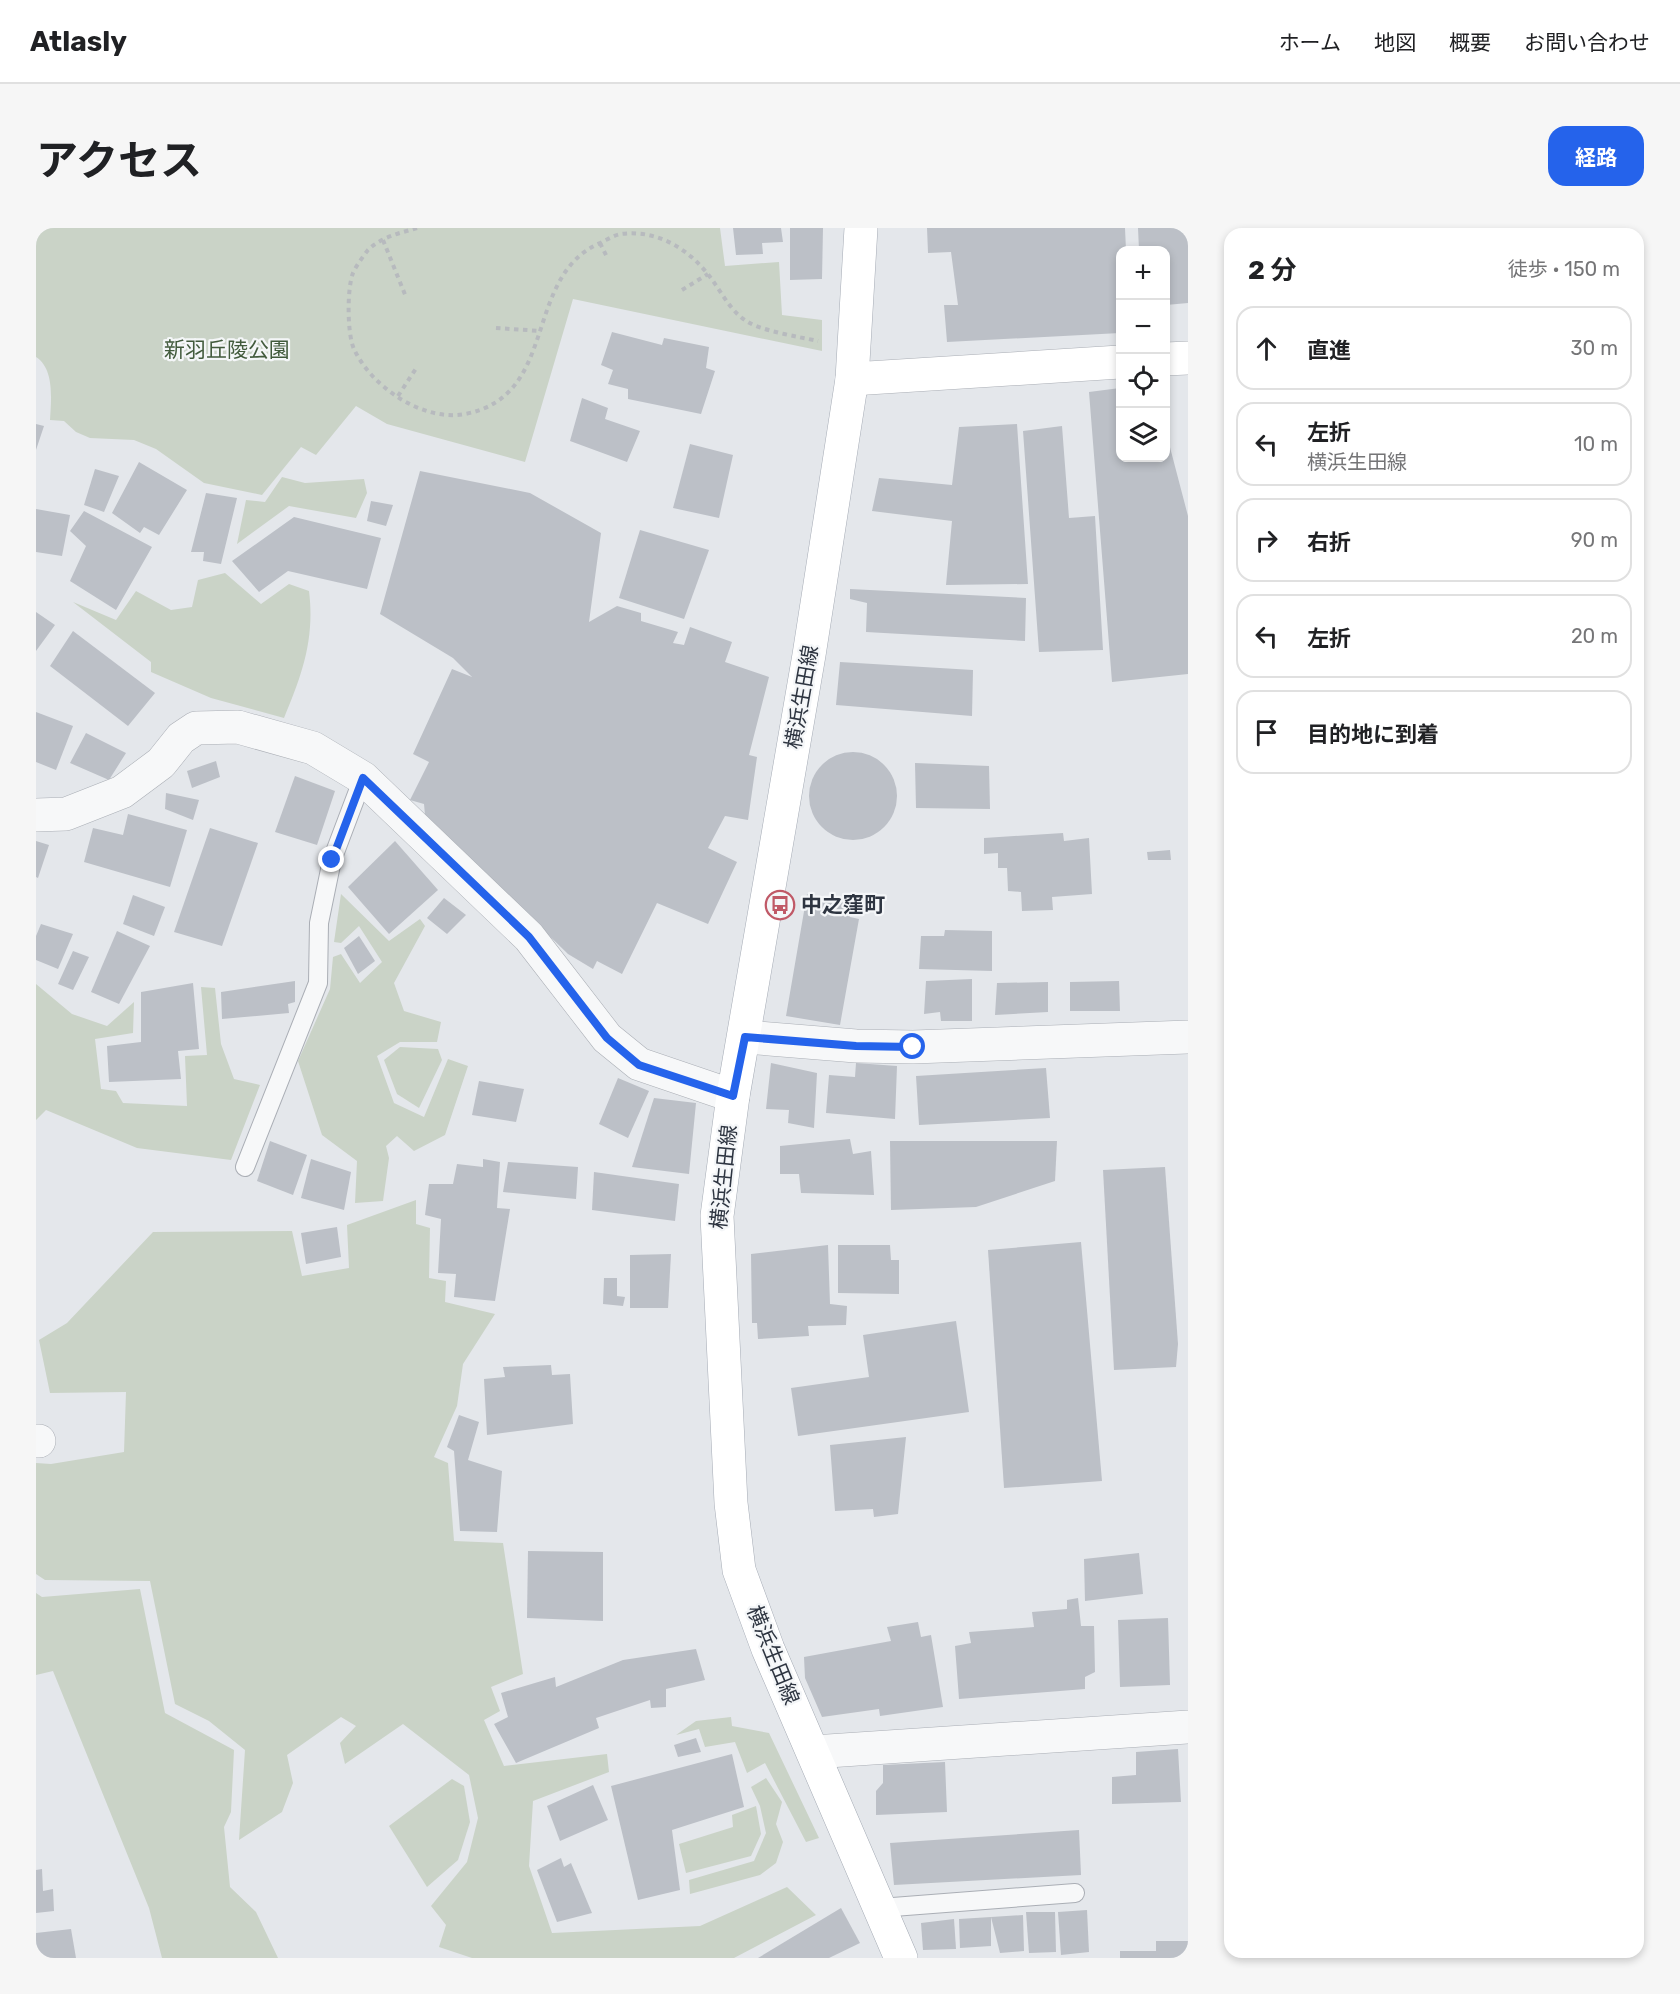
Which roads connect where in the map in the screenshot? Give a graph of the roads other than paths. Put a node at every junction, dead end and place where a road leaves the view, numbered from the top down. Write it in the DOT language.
graph roads {
  1 [pos="861,228"];
  2 [pos="1188,358"];
  3 [pos="1170,359"];
  4 [pos="1116,362"];
  5 [pos="853,365"];
  6 [pos="363,778"];
  7 [pos="36,815"];
  8 [pos="745,1037"];
  9 [pos="1188,1037"];
  10 [pos="733,1096"];
  11 [pos="245,1167"];
  12 [pos="1188,1727"];
  13 [pos="813,1752"];
  14 [pos="1075,1893"];
  15 [pos="880,1908"];
  16 [pos="901,1958"];
  1 -- 5 [label="main road, 横浜生田線"];
  2 -- 3 [label="main road"];
  4 -- 5 [label="main road"];
  5 -- 8 [label="main road, 横浜生田線"];
  6 -- 7 [label="street"];
  6 -- 10 [label="street"];
  6 -- 11 [label="lane"];
  8 -- 9 [label="street"];
  8 -- 10 [label="main road, 横浜生田線"];
  10 -- 13 [label="main road, 横浜生田線"];
  12 -- 13 [label="street"];
  13 -- 15 [label="main road, 横浜生田線"];
  14 -- 15 [label="lane"];
  15 -- 16 [label="main road, 横浜生田線"];
}
